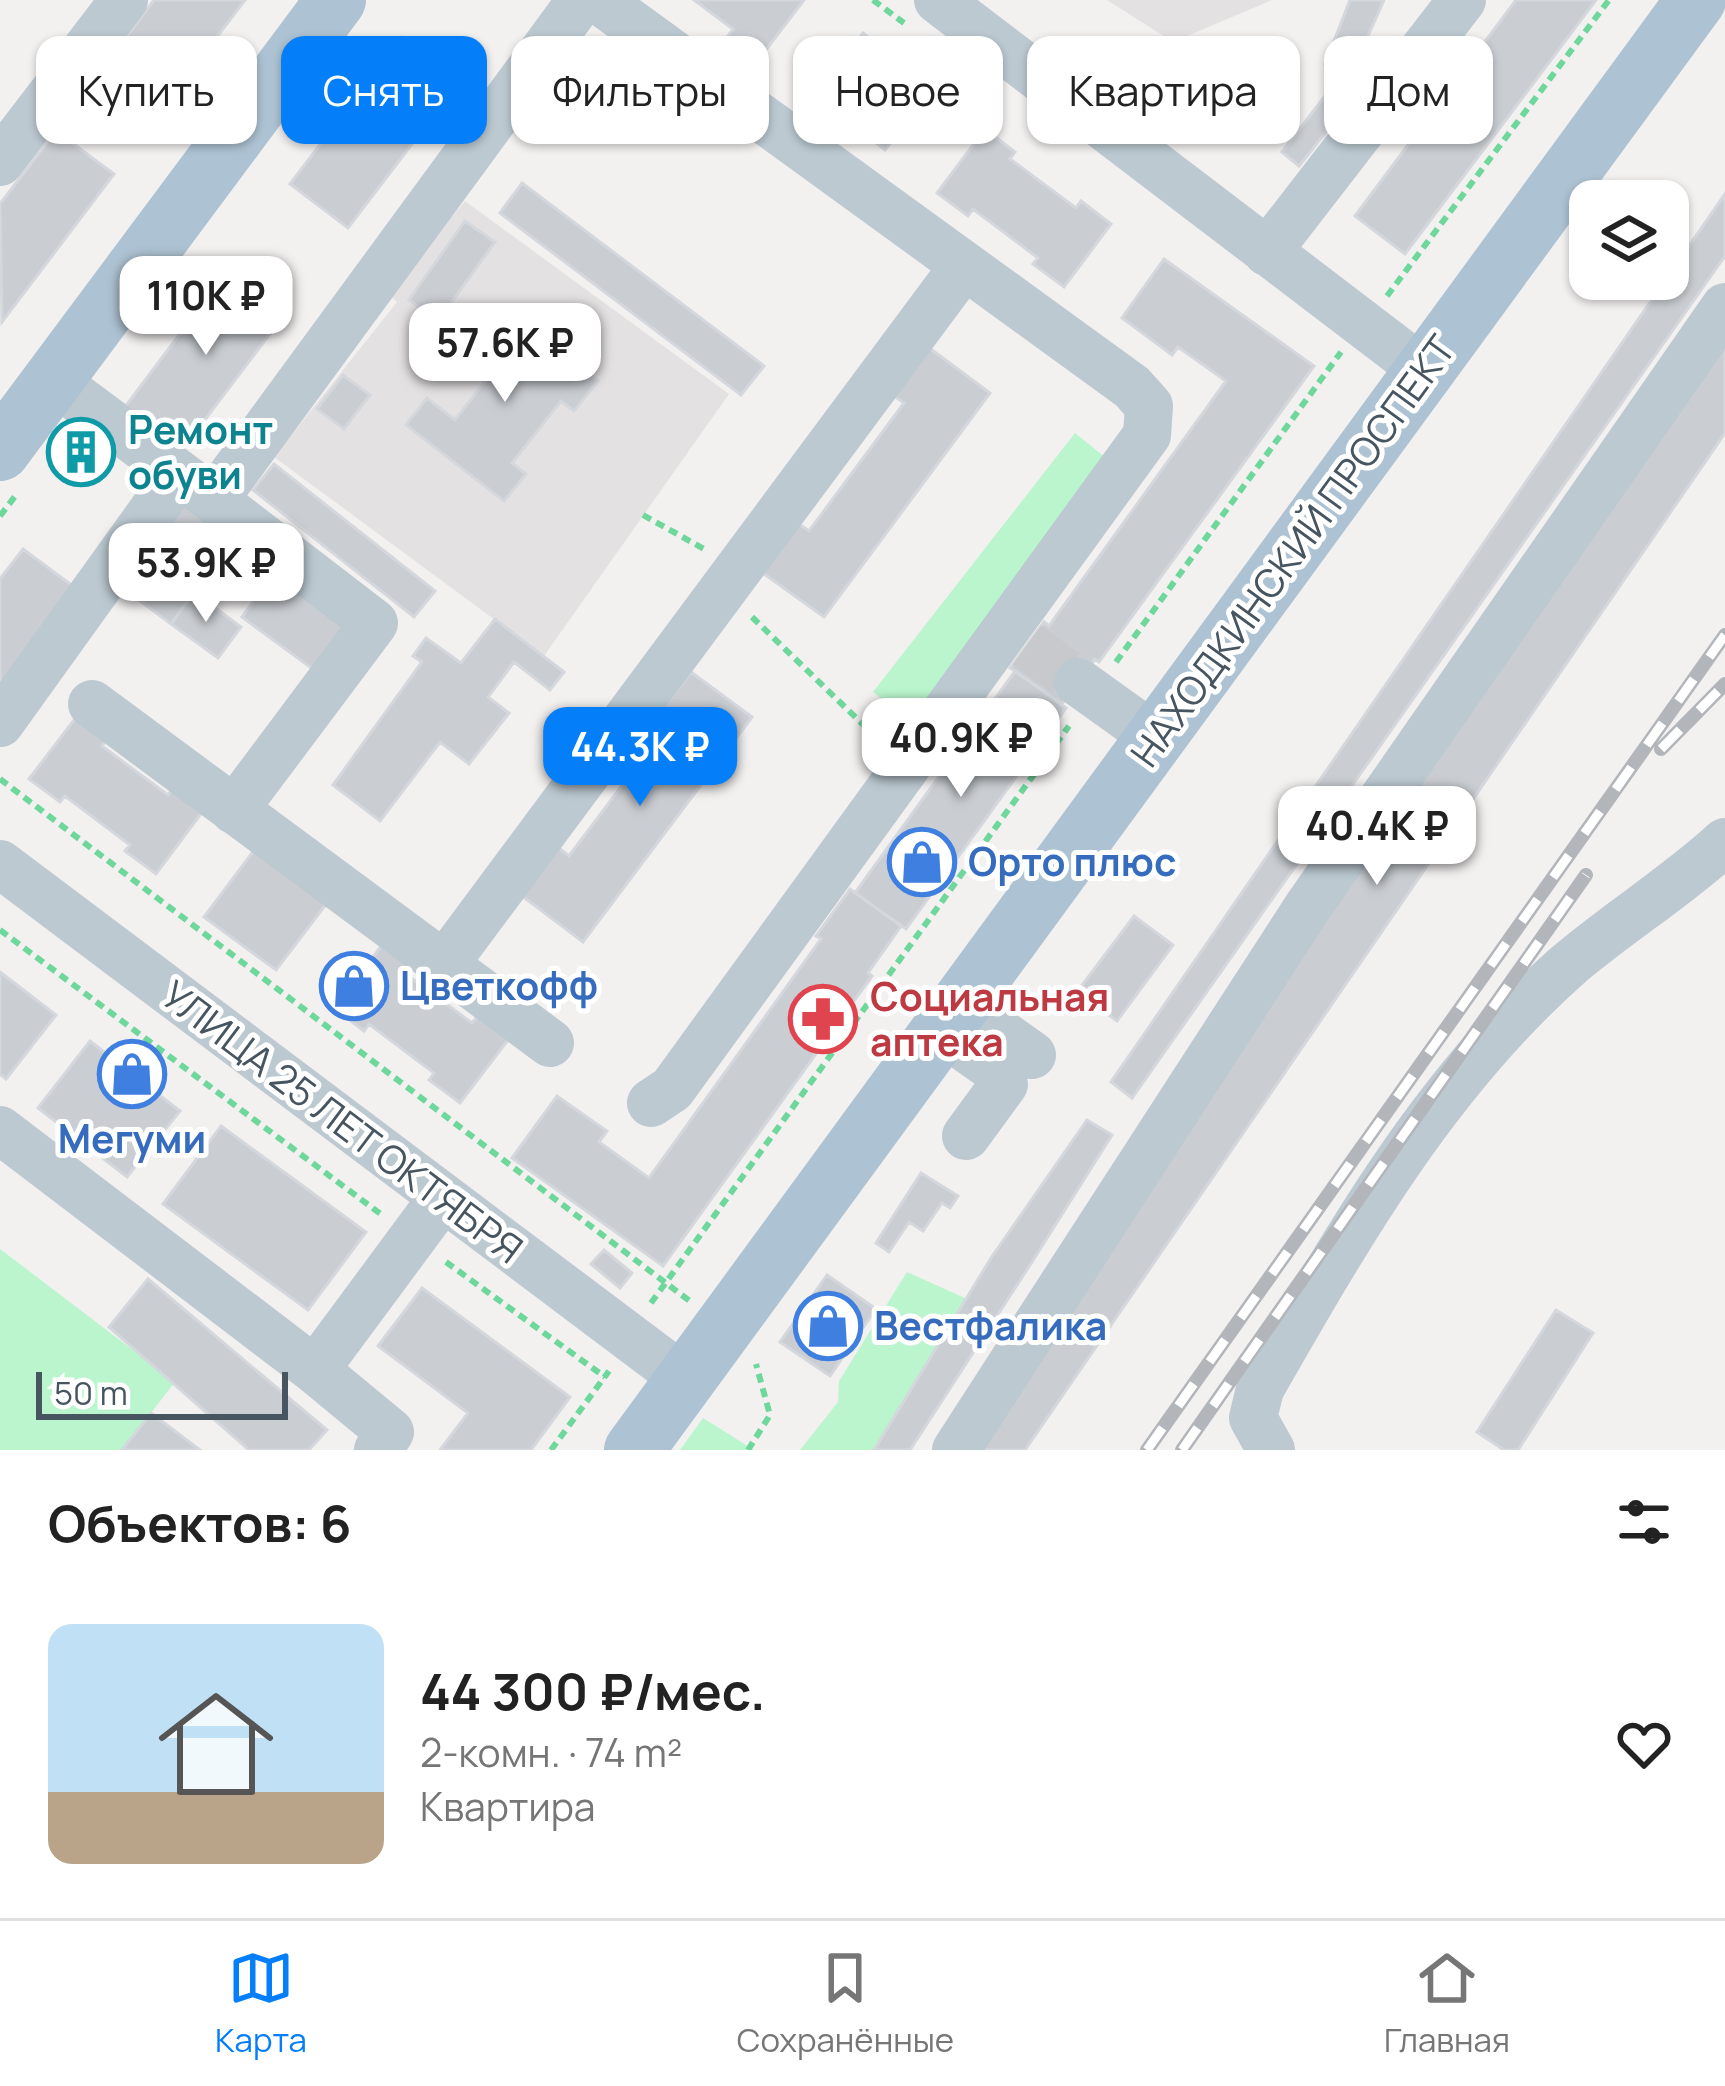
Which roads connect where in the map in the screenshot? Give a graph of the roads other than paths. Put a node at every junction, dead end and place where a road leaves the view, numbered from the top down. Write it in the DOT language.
graph roads {
  1 [pos="124,0"];
  2 [pos="336,0"];
  3 [pos="581,0"];
  4 [pos="599,0"];
  5 [pos="938,0"];
  6 [pos="1462,0"];
  7 [pos="1696,0"];
  8 [pos="0,162"];
  9 [pos="1267,252"];
  10 [pos="963,267"];
  11 [pos="1725,307"];
  12 [pos="1426,372"];
  13 [pos="19,413"];
  14 [pos="196,487"];
  15 [pos="1078,682"];
  16 [pos="92,704"];
  17 [pos="0,723"];
  18 [pos="1156,738"];
  19 [pos="235,810"];
  20 [pos="1725,842"];
  21 [pos="0,864"];
  22 [pos="444,965"];
  23 [pos="953,1019"];
  24 [pos="550,1043"];
  25 [pos="1032,1055"];
  26 [pos="651,1103"];
  27 [pos="0,1130"];
  28 [pos="966,1136"];
  29 [pos="443,1197"];
  30 [pos="315,1370"];
  31 [pos="685,1379"];
  32 [pos="378,1450"];
  33 [pos="634,1450"];
  34 [pos="956,1450"];
  35 [pos="1271,1450"];
  1 -- 8 [label="street"];
  2 -- 13 [label="main road"];
  3 -- 14 [label="street"];
  4 -- 10 [label="street"];
  5 -- 9 [label="street"];
  6 -- 9 [label="street"];
  7 -- 12 [label="main road, НАХОДКИНСКИЙ ПРОСПЕКТ"];
  9 -- 12 [label="street"];
  10 -- 22 [label="street"];
  10 -- 26 [label="street"];
  11 -- 34 [label="street"];
  12 -- 18 [label="main road, НАХОДКИНСКИЙ ПРОСПЕКТ"];
  13 -- 14 [label="street"];
  14 -- 17 [label="street"];
  14 -- 19 [label="street"];
  15 -- 18 [label="street"];
  16 -- 19 [label="street"];
  18 -- 23 [label="main road, НАХОДКИНСКИЙ ПРОСПЕКТ"];
  19 -- 22 [label="street"];
  20 -- 35 [label="street"];
  21 -- 29 [label="street, УЛИЦА 25 ЛЕТ ОКТЯБРЯ"];
  22 -- 24 [label="street"];
  23 -- 25 [label="street"];
  23 -- 28 [label="street"];
  23 -- 31 [label="main road, НАХОДКИНСКИЙ ПРОСПЕКТ"];
  27 -- 30 [label="street"];
  29 -- 30 [label="street"];
  29 -- 31 [label="street, УЛИЦА 25 ЛЕТ ОКТЯБРЯ"];
  30 -- 32 [label="street"];
  31 -- 33 [label="main road, НАХОДКИНСКИЙ ПРОСПЕКТ"];
}
